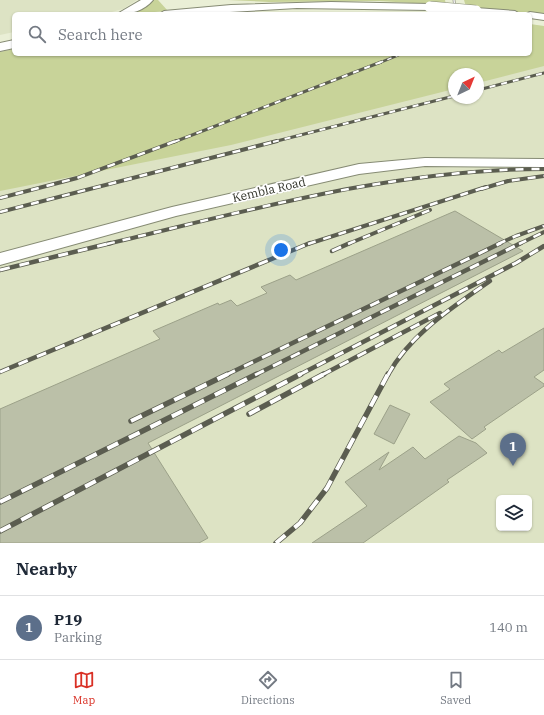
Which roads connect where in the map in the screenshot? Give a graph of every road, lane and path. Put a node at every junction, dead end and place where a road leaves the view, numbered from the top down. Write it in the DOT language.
graph roads {
  1 [pos="148,0"];
  2 [pos="182,0"];
  3 [pos="203,0"];
  4 [pos="284,5"];
  5 [pos="177,10"];
  6 [pos="431,10"];
  7 [pos="127,12"];
  8 [pos="195,12"];
  9 [pos="262,12"];
  10 [pos="444,12"];
  11 [pos="489,12"];
  12 [pos="532,15"];
  13 [pos="544,17"];
  14 [pos="532,20"];
  15 [pos="544,21"];
  16 [pos="12,38"];
  17 [pos="0,40"];
  18 [pos="12,44"];
  19 [pos="0,47"];
  20 [pos="544,163"];
  21 [pos="0,259"];
  1 -- 7 [label="main road"];
  2 -- 8 [label="main road"];
  3 -- 4 [label="main road"];
  4 -- 6 [label="main road"];
  4 -- 8 [label="main road"];
  5 -- 8 [label="main road"];
  6 -- 9 [label="main road"];
  6 -- 10 [label="main road"];
  6 -- 11 [label="main road, bridge"];
  12 -- 13 [label="main road"];
  14 -- 15 [label="main road"];
  16 -- 17 [label="main road"];
  18 -- 19 [label="main road"];
  20 -- 21 [label="street, Kembla Road"];
}
